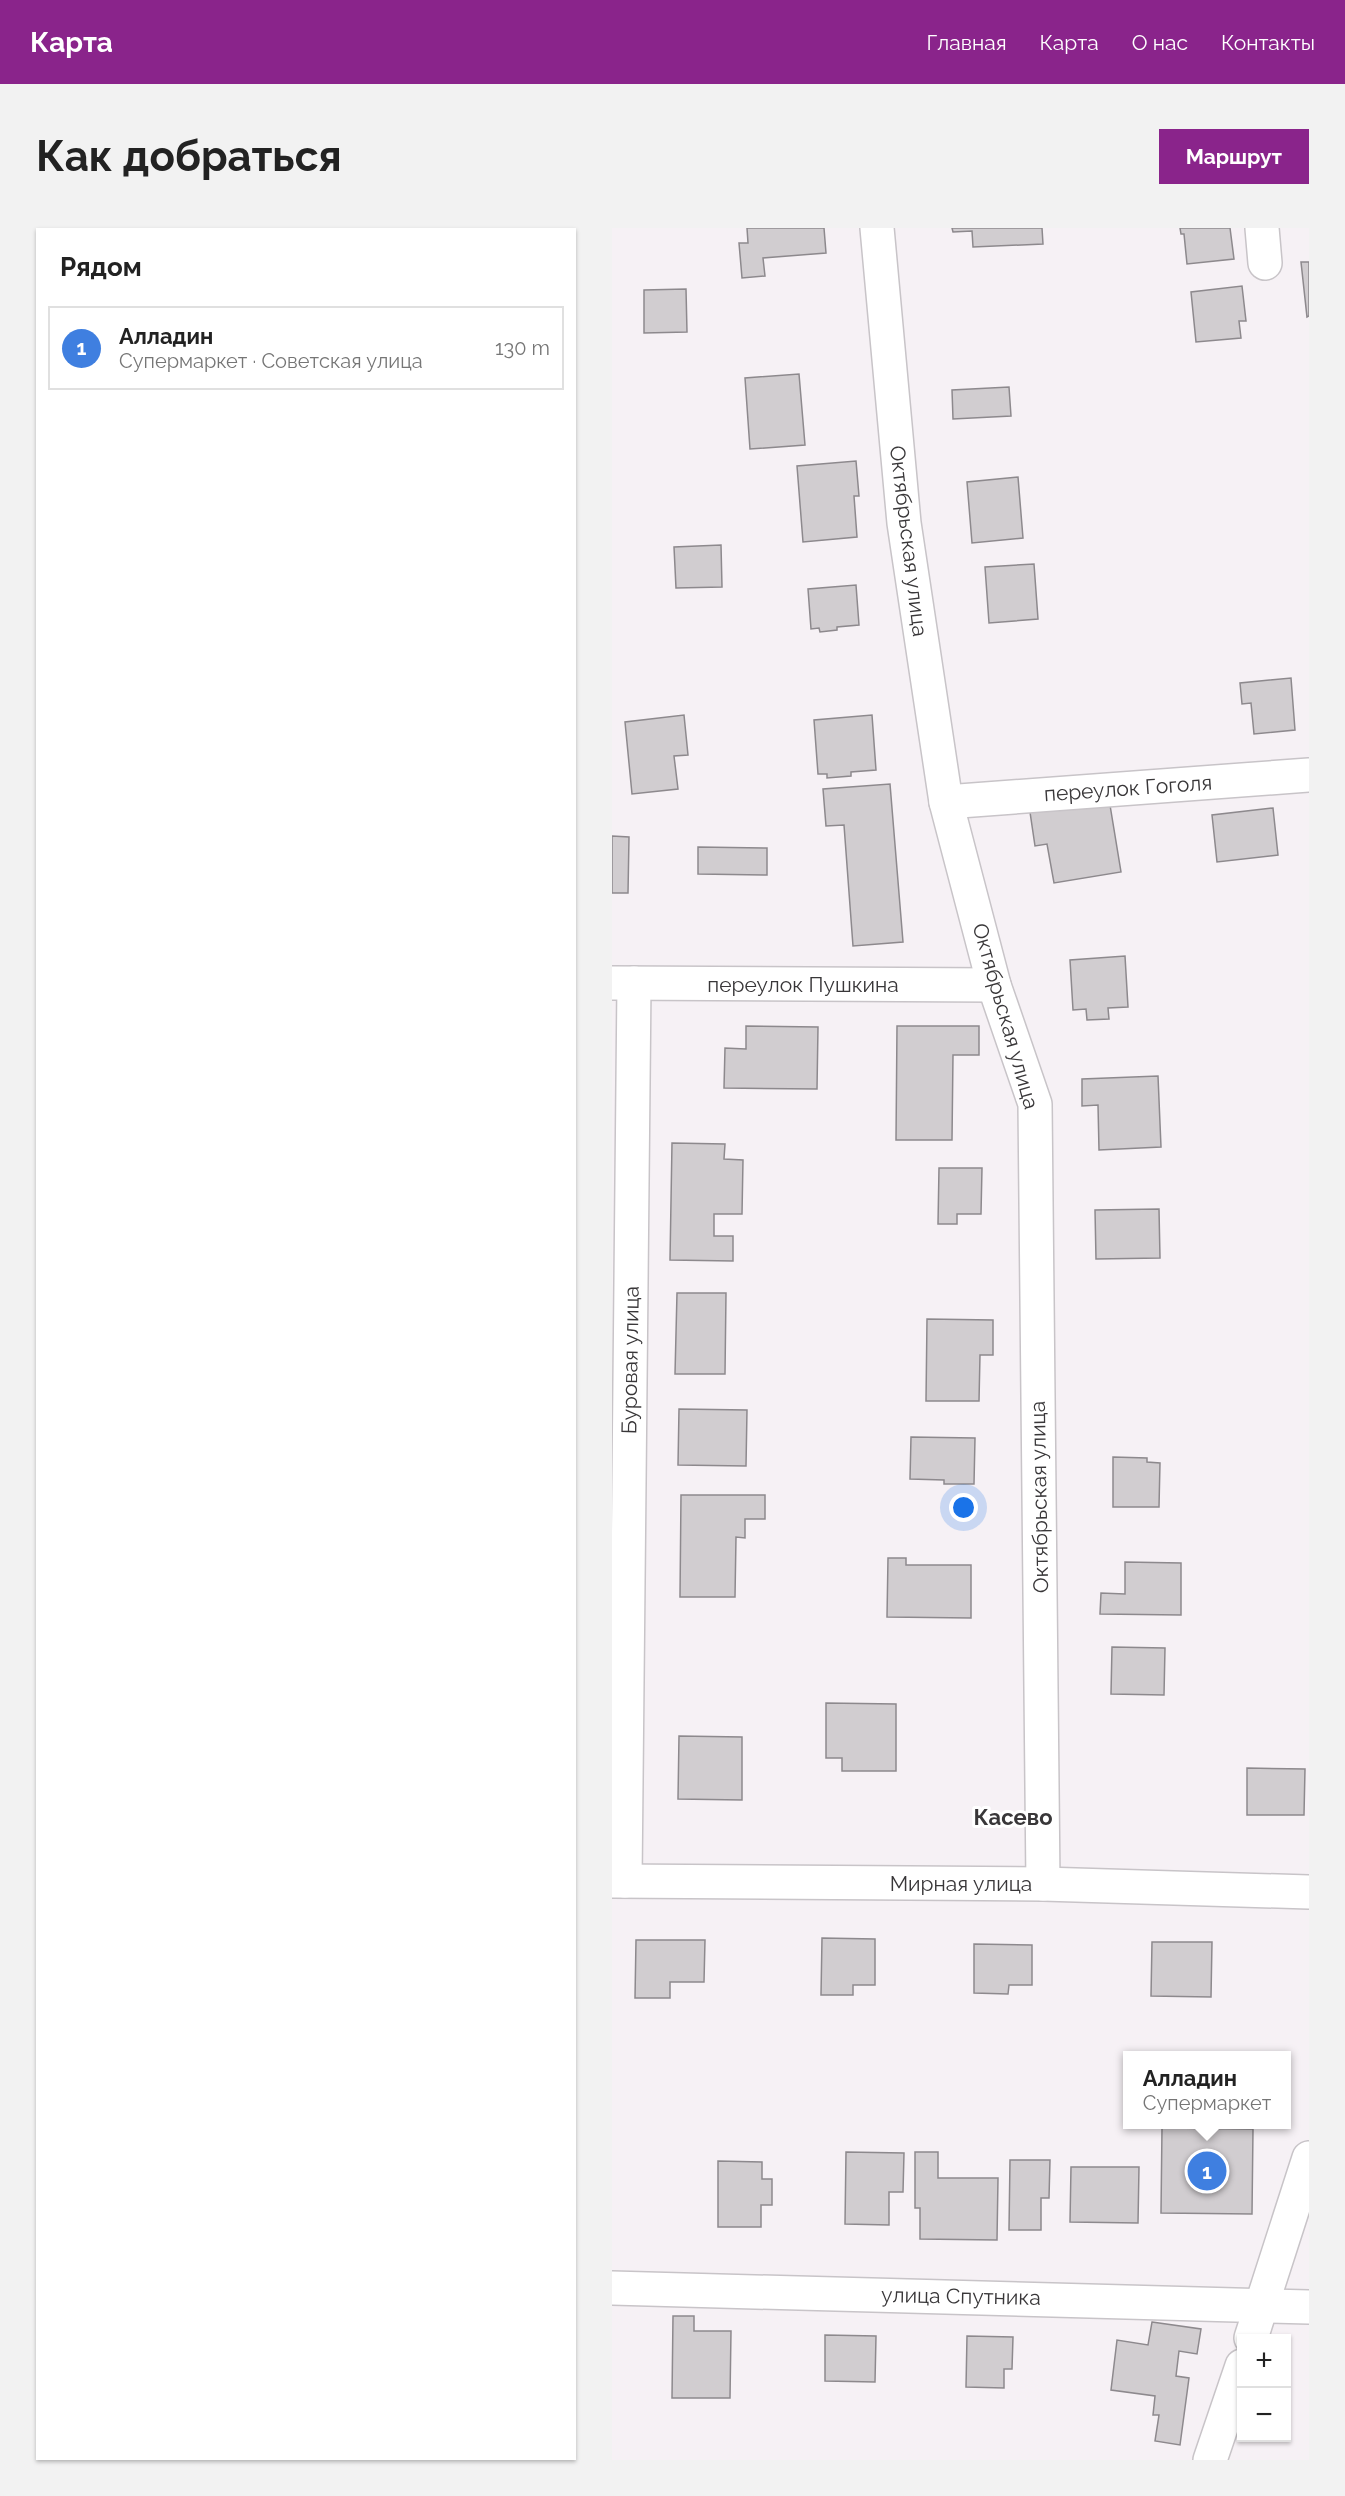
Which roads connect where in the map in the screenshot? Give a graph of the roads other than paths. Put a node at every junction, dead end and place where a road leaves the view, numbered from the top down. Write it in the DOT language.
graph roads {
  1 [pos="877,228"];
  2 [pos="1262,228"];
  3 [pos="1265,263"];
  4 [pos="1309,775"];
  5 [pos="946,802"];
  6 [pos="623,983"];
  7 [pos="994,985"];
  8 [pos="619,1881"];
  9 [pos="1043,1884"];
  10 [pos="1309,1892"];
  11 [pos="1309,2158"];
  12 [pos="612,2288"];
  13 [pos="1262,2304"];
  14 [pos="1309,2307"];
  15 [pos="1252,2334"];
  16 [pos="1237,2381"];
  17 [pos="1210,2460"];
  1 -- 5 [label="street, Октябрьская улица"];
  2 -- 3 [label="street"];
  4 -- 5 [label="street, переулок Гоголя"];
  5 -- 7 [label="street, Октябрьская улица"];
  6 -- 7 [label="street, переулок Пушкина"];
  6 -- 8 [label="street, Буровая улица"];
  7 -- 9 [label="street, Октябрьская улица"];
  8 -- 9 [label="street, Мирная улица"];
  9 -- 10 [label="street, Мирная улица"];
  11 -- 13 [label="street"];
  12 -- 13 [label="street, улица Спутника"];
  13 -- 14 [label="street, улица Спутника"];
  13 -- 15 [label="street"];
  16 -- 17 [label="street"];
}
